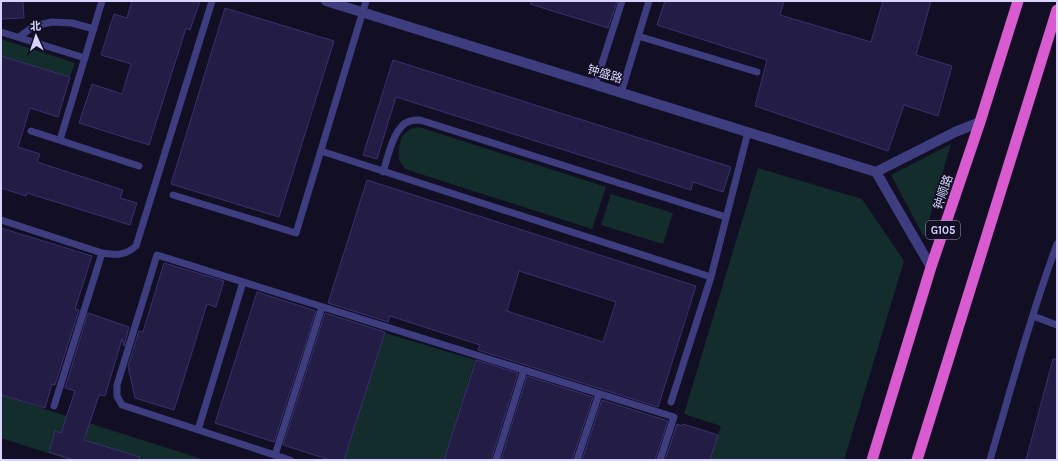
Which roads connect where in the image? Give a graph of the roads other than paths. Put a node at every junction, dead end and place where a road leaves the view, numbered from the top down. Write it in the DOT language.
graph roads {
  1 [pos="102,1"];
  2 [pos="212,1"];
  3 [pos="326,1"];
  4 [pos="366,1"];
  5 [pos="622,1"];
  6 [pos="649,1"];
  7 [pos="1018,1"];
  8 [pos="1057,10"];
  9 [pos="363,12"];
  10 [pos="94,29"];
  11 [pos="1,32"];
  12 [pos="638,36"];
  13 [pos="19,37"];
  14 [pos="85,58"];
  15 [pos="757,72"];
  16 [pos="595,85"];
  17 [pos="621,93"];
  18 [pos="980,122"];
  19 [pos="31,131"];
  20 [pos="748,132"];
  21 [pos="60,140"];
  22 [pos="321,152"];
  23 [pos="139,166"];
  24 [pos="384,172"];
  25 [pos="876,172"];
  26 [pos="173,195"];
  27 [pos="726,217"];
  28 [pos="1,220"];
  29 [pos="1057,244"];
  30 [pos="102,253"];
  31 [pos="931,267"];
  32 [pos="711,277"];
  33 [pos="243,282"];
  34 [pos="322,307"];
  35 [pos="1033,316"];
  36 [pos="1057,325"];
  37 [pos="524,370"];
  38 [pos="599,394"];
  39 [pos="671,402"];
  40 [pos="54,406"];
  41 [pos="198,430"];
  42 [pos="275,455"];
  43 [pos="290,460"];
  44 [pos="496,460"];
  45 [pos="578,460"];
  46 [pos="660,460"];
  47 [pos="872,460"];
  48 [pos="917,460"];
  49 [pos="990,460"];
  1 -- 10 [label="lane"];
  2 -- 30 [label="lane"];
  3 -- 9 [label="street, 钟盛路"];
  4 -- 9 [label="lane"];
  5 -- 16 [label="lane"];
  6 -- 12 [label="lane"];
  7 -- 18 [label="highway, 钟顺路 / G105"];
  8 -- 48 [label="highway"];
  9 -- 16 [label="street, 钟盛路"];
  9 -- 22 [label="lane"];
  10 -- 13 [label="lane"];
  10 -- 14 [label="lane"];
  11 -- 13 [label="lane"];
  12 -- 15 [label="lane"];
  12 -- 17 [label="lane"];
  13 -- 14 [label="lane"];
  14 -- 21 [label="lane"];
  16 -- 17 [label="street, 钟盛路"];
  17 -- 20 [label="street, 钟盛路"];
  18 -- 25 [label="street"];
  18 -- 31 [label="highway, 钟顺路 / G105"];
  19 -- 21 [label="lane"];
  20 -- 25 [label="street, 钟盛路"];
  20 -- 27 [label="lane"];
  21 -- 23 [label="lane"];
  22 -- 24 [label="lane"];
  22 -- 26 [label="lane"];
  24 -- 27 [label="lane"];
  24 -- 32 [label="lane"];
  25 -- 31 [label="street"];
  27 -- 32 [label="lane"];
  28 -- 30 [label="lane"];
  29 -- 35 [label="lane"];
  30 -- 40 [label="lane"];
  31 -- 47 [label="highway, 钟顺路 / G105"];
  32 -- 39 [label="lane"];
  33 -- 34 [label="lane"];
  33 -- 41 [label="lane"];
  33 -- 41 [label="lane"];
  34 -- 37 [label="lane"];
  34 -- 42 [label="lane"];
  35 -- 36 [label="lane"];
  35 -- 49 [label="lane"];
  37 -- 38 [label="lane"];
  37 -- 44 [label="lane"];
  38 -- 45 [label="lane"];
  38 -- 46 [label="lane"];
  41 -- 42 [label="lane"];
  42 -- 43 [label="lane"];
}
